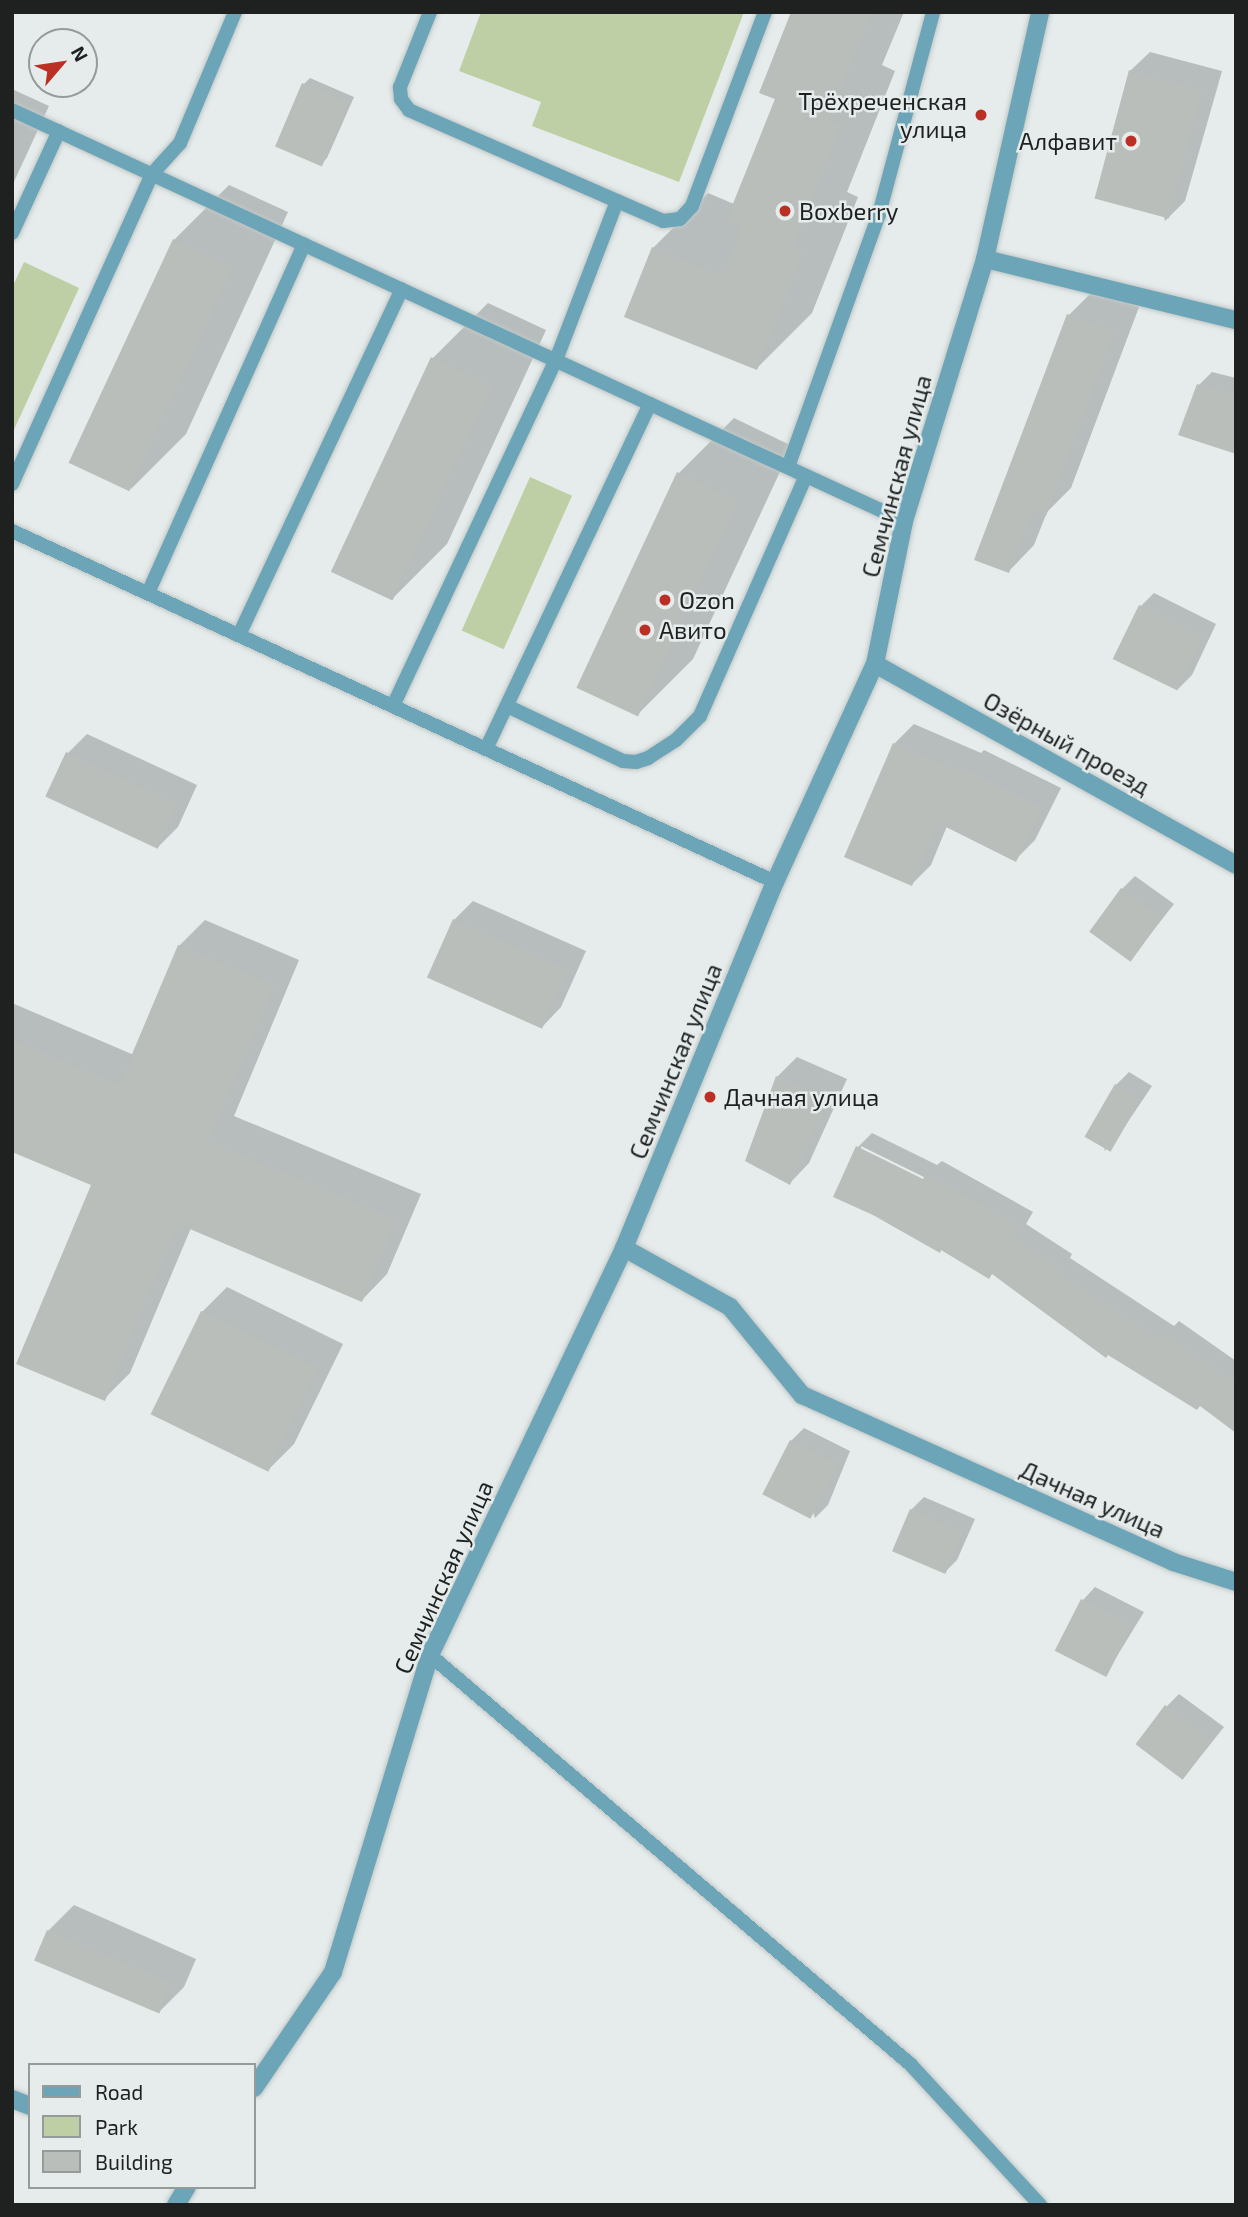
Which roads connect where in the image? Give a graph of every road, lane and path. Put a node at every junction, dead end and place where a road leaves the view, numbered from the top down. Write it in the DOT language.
graph roads {
  1 [pos="235,12"];
  2 [pos="430,12"];
  3 [pos="765,12"];
  4 [pos="933,12"];
  5 [pos="1040,12"];
  6 [pos="12,110"];
  7 [pos="59,131"];
  8 [pos="152,174"];
  9 [pos="617,201"];
  10 [pos="12,233"];
  11 [pos="304,244"];
  12 [pos="985,259"];
  13 [pos="402,289"];
  14 [pos="1236,320"];
  15 [pos="555,360"];
  16 [pos="650,404"];
  17 [pos="788,467"];
  18 [pos="806,476"];
  19 [pos="12,484"];
  20 [pos="904,521"];
  21 [pos="12,531"];
  22 [pos="148,593"];
  23 [pos="239,635"];
  24 [pos="875,664"];
  25 [pos="393,706"];
  26 [pos="507,706"];
  27 [pos="486,749"];
  28 [pos="1236,865"];
  29 [pos="775,882"];
  30 [pos="624,1248"];
  31 [pos="1236,1582"];
  32 [pos="430,1655"];
  33 [pos="256,2085"];
  34 [pos="186,2189"];
  35 [pos="176,2205"];
  36 [pos="1040,2205"];
  1 -- 8 [label="lane"];
  2 -- 9 [label="lane"];
  3 -- 9 [label="lane"];
  4 -- 17 [label="lane"];
  5 -- 12 [label="street, Семчинская улица"];
  6 -- 7 [label="lane"];
  7 -- 8 [label="lane"];
  7 -- 10 [label="lane"];
  8 -- 11 [label="lane"];
  8 -- 19 [label="lane"];
  9 -- 15 [label="lane"];
  11 -- 13 [label="lane"];
  11 -- 22 [label="lane"];
  12 -- 14 [label="street"];
  12 -- 20 [label="street, Семчинская улица"];
  13 -- 15 [label="lane"];
  13 -- 23 [label="lane"];
  15 -- 16 [label="lane"];
  15 -- 25 [label="lane"];
  16 -- 17 [label="lane"];
  16 -- 26 [label="lane"];
  17 -- 18 [label="lane"];
  18 -- 20 [label="lane"];
  18 -- 26 [label="lane"];
  20 -- 24 [label="street, Семчинская улица"];
  21 -- 22 [label="lane"];
  22 -- 23 [label="lane"];
  23 -- 25 [label="lane"];
  24 -- 28 [label="street, Озёрный проезд"];
  24 -- 29 [label="street, Семчинская улица"];
  25 -- 27 [label="lane"];
  26 -- 27 [label="lane"];
  27 -- 29 [label="lane"];
  29 -- 30 [label="street, Семчинская улица"];
  30 -- 31 [label="street, Дачная улица"];
  30 -- 32 [label="street, Семчинская улица"];
  32 -- 33 [label="street, Семчинская улица"];
  32 -- 36 [label="lane"];
  34 -- 35 [label="street"];
}
